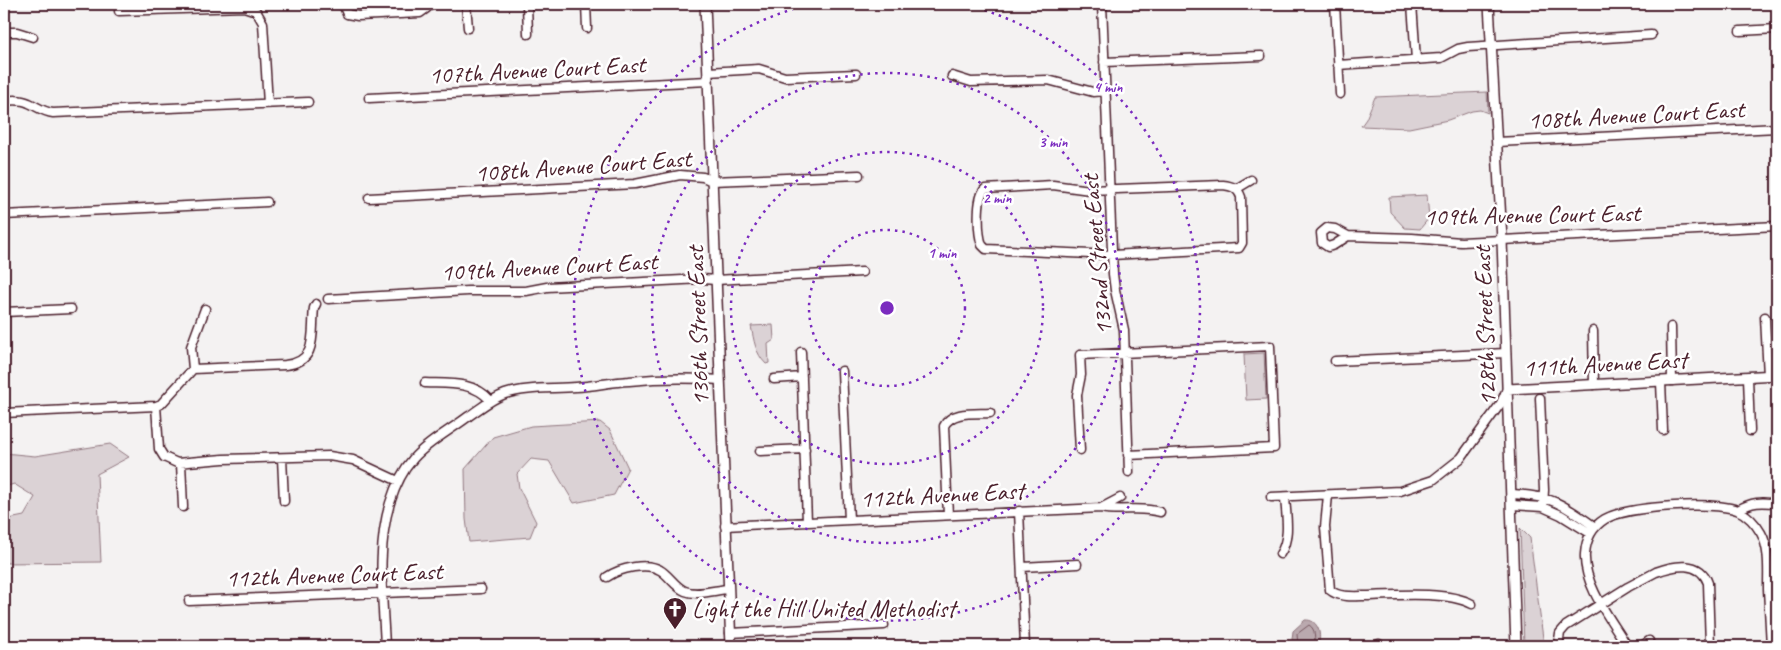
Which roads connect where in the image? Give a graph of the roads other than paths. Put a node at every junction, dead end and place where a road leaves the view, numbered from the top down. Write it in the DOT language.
graph roads {
  1 [pos="343,4"];
  2 [pos="428,4"];
  3 [pos="466,4"];
  4 [pos="527,4"];
  5 [pos="586,4"];
  6 [pos="705,4"];
  7 [pos="1102,4"];
  8 [pos="1335,4"];
  9 [pos="1412,4"];
  10 [pos="1489,4"];
  11 [pos="176,6"];
  12 [pos="119,11"];
  13 [pos="468,28"];
  14 [pos="587,28"];
  15 [pos="1777,29"];
  16 [pos="1740,31"];
  17 [pos="4,32"];
  18 [pos="528,34"];
  19 [pos="1651,35"];
  20 [pos="33,37"];
  21 [pos="1491,45"];
  22 [pos="1261,56"];
  23 [pos="1416,60"];
  24 [pos="1104,62"];
  25 [pos="1338,65"];
  26 [pos="708,72"];
  27 [pos="856,74"];
  28 [pos="952,76"];
  29 [pos="708,82"];
  30 [pos="1106,91"];
  31 [pos="1340,94"];
  32 [pos="369,98"];
  33 [pos="4,101"];
  34 [pos="308,102"];
  35 [pos="268,104"];
  36 [pos="1777,128"];
  37 [pos="1497,142"];
  38 [pos="859,175"];
  39 [pos="1250,180"];
  40 [pos="712,181"];
  41 [pos="1110,189"];
  42 [pos="1236,189"];
  43 [pos="369,198"];
  44 [pos="267,202"];
  45 [pos="4,215"];
  46 [pos="1777,226"];
  47 [pos="1348,236"];
  48 [pos="1502,240"];
  49 [pos="1112,255"];
  50 [pos="862,272"];
  51 [pos="716,280"];
  52 [pos="328,299"];
  53 [pos="316,304"];
  54 [pos="205,308"];
  55 [pos="71,309"];
  56 [pos="4,312"];
  57 [pos="1765,317"];
  58 [pos="1671,327"];
  59 [pos="1593,331"];
  60 [pos="801,352"];
  61 [pos="1506,352"];
  62 [pos="1125,354"];
  63 [pos="1335,360"];
  64 [pos="193,369"];
  65 [pos="842,371"];
  66 [pos="1772,375"];
  67 [pos="1748,377"];
  68 [pos="802,378"];
  69 [pos="774,379"];
  70 [pos="720,380"];
  71 [pos="1672,381"];
  72 [pos="1661,382"];
  73 [pos="425,383"];
  74 [pos="1594,385"];
  75 [pos="1507,389"];
  76 [pos="1540,398"];
  77 [pos="490,400"];
  78 [pos="156,406"];
  79 [pos="4,413"];
  80 [pos="990,413"];
  81 [pos="1663,430"];
  82 [pos="1750,431"];
  83 [pos="805,449"];
  84 [pos="1080,450"];
  85 [pos="760,451"];
  86 [pos="1128,455"];
  87 [pos="282,458"];
  88 [pos="181,463"];
  89 [pos="1129,472"];
  90 [pos="398,481"];
  91 [pos="1512,494"];
  92 [pos="1328,495"];
  93 [pos="1271,497"];
  94 [pos="1284,497"];
  95 [pos="1120,498"];
  96 [pos="1544,498"];
  97 [pos="284,501"];
  98 [pos="1777,504"];
  99 [pos="1512,505"];
  100 [pos="183,507"];
  101 [pos="1543,507"];
  102 [pos="1101,508"];
  103 [pos="1738,510"];
  104 [pos="1020,511"];
  105 [pos="1160,512"];
  106 [pos="948,515"];
  107 [pos="848,520"];
  108 [pos="807,522"];
  109 [pos="726,526"];
  110 [pos="1592,530"];
  111 [pos="1280,554"];
  112 [pos="1078,564"];
  113 [pos="1022,567"];
  114 [pos="607,577"];
  115 [pos="481,588"];
  116 [pos="728,589"];
  117 [pos="383,593"];
  118 [pos="189,601"];
  119 [pos="1472,604"];
  120 [pos="1602,604"];
  121 [pos="884,625"];
  122 [pos="730,633"];
  123 [pos="1649,641"];
  124 [pos="1558,643"];
  125 [pos="385,646"];
  126 [pos="731,646"];
  127 [pos="1025,646"];
  128 [pos="1516,646"];
  129 [pos="1627,646"];
  130 [pos="1642,646"];
  131 [pos="1710,646"];
  132 [pos="1771,646"];
  1 -- 2 [label="street"];
  3 -- 13 [label="street"];
  4 -- 18 [label="street"];
  5 -- 14 [label="street"];
  6 -- 26 [label="street, 136th Street East"];
  7 -- 24 [label="street, 132nd Street East"];
  8 -- 25 [label="street"];
  9 -- 23 [label="street"];
  10 -- 21 [label="street, 128th Street East"];
  11 -- 12 [label="street"];
  11 -- 35 [label="street"];
  15 -- 16 [label="street"];
  17 -- 20 [label="street"];
  19 -- 21 [label="street"];
  21 -- 23 [label="street"];
  21 -- 37 [label="street, 128th Street East"];
  22 -- 24 [label="street"];
  23 -- 25 [label="street"];
  24 -- 30 [label="street, 132nd Street East"];
  25 -- 31 [label="street"];
  26 -- 27 [label="street"];
  26 -- 29 [label="street, 136th Street East"];
  28 -- 30 [label="street"];
  29 -- 32 [label="street, 107th Avenue Court East"];
  29 -- 40 [label="street, 136th Street East"];
  30 -- 41 [label="street, 132nd Street East"];
  33 -- 35 [label="street"];
  34 -- 35 [label="street"];
  36 -- 37 [label="street, 108th Avenue Court East"];
  37 -- 48 [label="street, 128th Street East"];
  38 -- 40 [label="street, 108th Avenue Court East"];
  39 -- 42 [label="street"];
  40 -- 43 [label="street, 108th Avenue Court East"];
  40 -- 51 [label="street, 136th Street East"];
  41 -- 42 [label="street"];
  41 -- 49 [label="street, 132nd Street East"];
  41 -- 49 [label="street"];
  42 -- 49 [label="street"];
  44 -- 45 [label="street"];
  46 -- 48 [label="street, 109th Avenue Court East"];
  47 -- 48 [label="street, 109th Avenue Court East"];
  48 -- 61 [label="street, 128th Street East"];
  49 -- 62 [label="street, 132nd Street East"];
  50 -- 51 [label="street, 109th Avenue Court East"];
  51 -- 52 [label="street, 109th Avenue Court East"];
  51 -- 70 [label="street, 136th Street East"];
  53 -- 64 [label="street"];
  54 -- 64 [label="street"];
  55 -- 56 [label="street"];
  57 -- 66 [label="street"];
  58 -- 71 [label="street"];
  59 -- 74 [label="street"];
  60 -- 68 [label="street"];
  61 -- 63 [label="street"];
  61 -- 75 [label="street, 128th Street East"];
  62 -- 84 [label="street"];
  62 -- 86 [label="street, 132nd Street East"];
  62 -- 86 [label="street"];
  64 -- 78 [label="street"];
  65 -- 107 [label="street"];
  66 -- 67 [label="street, 111th Avenue East"];
  67 -- 71 [label="street, 111th Avenue East"];
  67 -- 82 [label="street"];
  68 -- 69 [label="street"];
  68 -- 83 [label="street"];
  70 -- 77 [label="street"];
  70 -- 109 [label="street, 136th Street East"];
  71 -- 72 [label="street, 111th Avenue East"];
  72 -- 74 [label="street, 111th Avenue East"];
  72 -- 81 [label="street"];
  73 -- 77 [label="street"];
  74 -- 75 [label="street, 111th Avenue East"];
  75 -- 91 [label="street, 128th Street East"];
  75 -- 92 [label="street, 111th Avenue East"];
  76 -- 96 [label="street"];
  77 -- 90 [label="street"];
  78 -- 79 [label="street"];
  78 -- 88 [label="street"];
  80 -- 106 [label="street"];
  83 -- 85 [label="street"];
  83 -- 108 [label="street"];
  86 -- 89 [label="street, 132nd Street East"];
  87 -- 88 [label="street"];
  87 -- 90 [label="street"];
  87 -- 97 [label="street"];
  88 -- 100 [label="street"];
  90 -- 117 [label="street"];
  91 -- 96 [label="street"];
  91 -- 99 [label="street, 128th Street East"];
  92 -- 94 [label="street, 111th Avenue East"];
  92 -- 119 [label="street"];
  93 -- 94 [label="street, 111th Avenue East"];
  94 -- 111 [label="street"];
  95 -- 102 [label="street"];
  96 -- 101 [label="street"];
  96 -- 110 [label="street"];
  98 -- 103 [label="street"];
  99 -- 101 [label="street"];
  99 -- 128 [label="street, 128th Street East"];
  101 -- 110 [label="street"];
  102 -- 104 [label="street, 112th Avenue East"];
  102 -- 105 [label="street, 112th Avenue East"];
  103 -- 110 [label="street"];
  103 -- 132 [label="street"];
  104 -- 106 [label="street, 112th Avenue East"];
  104 -- 113 [label="street"];
  106 -- 107 [label="street, 112th Avenue East"];
  107 -- 108 [label="street, 112th Avenue East"];
  108 -- 109 [label="street, 112th Avenue East"];
  109 -- 116 [label="street, 136th Street East"];
  110 -- 120 [label="street"];
  112 -- 113 [label="street"];
  113 -- 127 [label="street"];
  114 -- 116 [label="street"];
  115 -- 117 [label="street, 112th Avenue Court East"];
  116 -- 122 [label="street, 136th Street East"];
  117 -- 118 [label="street, 112th Avenue Court East"];
  117 -- 125 [label="street"];
  120 -- 124 [label="street"];
  120 -- 129 [label="street"];
  120 -- 131 [label="street"];
  121 -- 122 [label="street"];
  122 -- 126 [label="street, 136th Street East"];
  123 -- 130 [label="street"];
}
